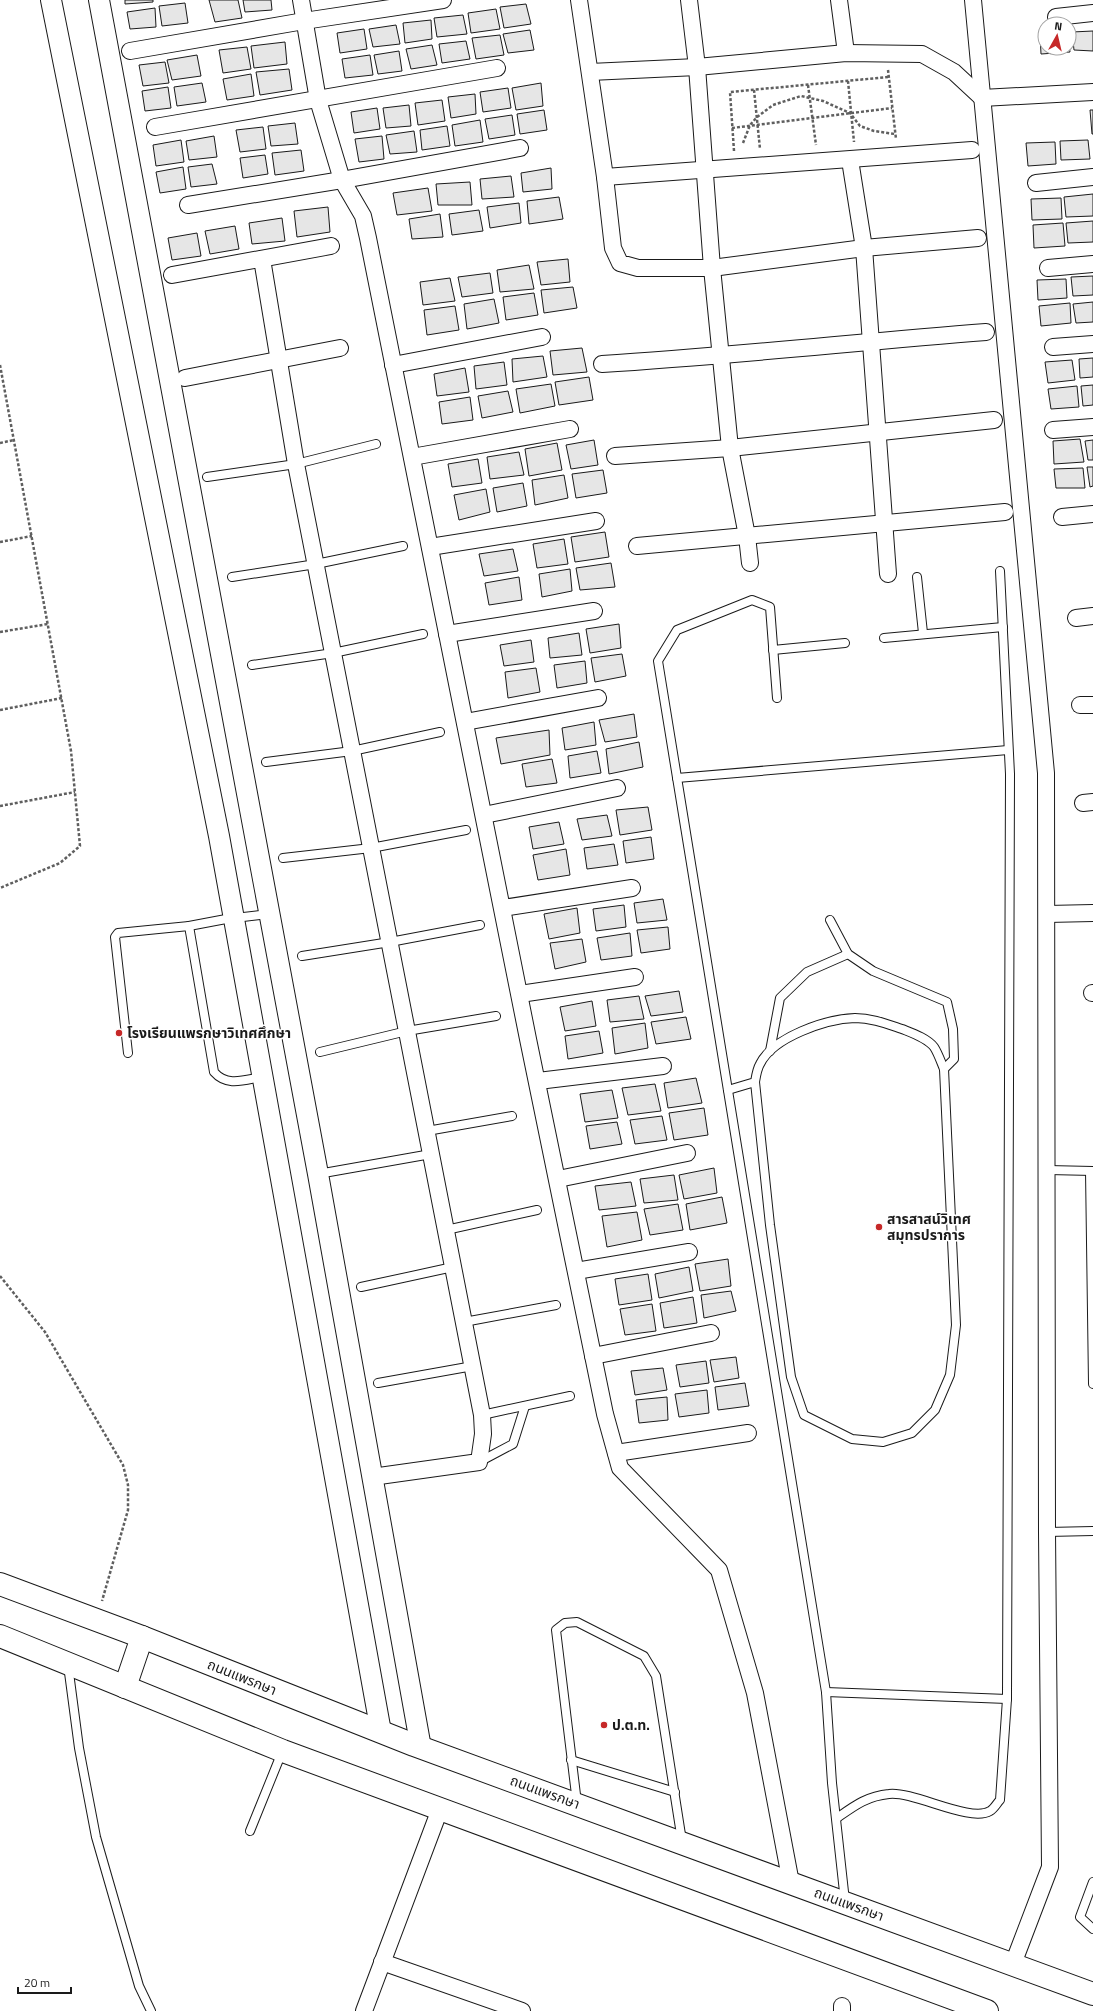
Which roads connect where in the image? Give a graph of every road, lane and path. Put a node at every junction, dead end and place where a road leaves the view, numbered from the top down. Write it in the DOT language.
graph roads {
  1 [pos="51,0"];
  2 [pos="99,0"];
  3 [pos="300,0"];
  4 [pos="443,0"];
  5 [pos="579,0"];
  6 [pos="689,0"];
  7 [pos="839,0"];
  8 [pos="973,0"];
  9 [pos="1093,13"];
  10 [pos="1065,16"];
  11 [pos="304,20"];
  12 [pos="130,51"];
  13 [pos="846,53"];
  14 [pos="886,54"];
  15 [pos="697,67"];
  16 [pos="497,68"];
  17 [pos="590,72"];
  18 [pos="888,77"];
  19 [pos="848,81"];
  20 [pos="808,84"];
  21 [pos="754,90"];
  22 [pos="1093,92"];
  23 [pos="810,97"];
  24 [pos="982,98"];
  25 [pos="318,100"];
  26 [pos="892,108"];
  27 [pos="850,113"];
  28 [pos="757,117"];
  29 [pos="813,118"];
  30 [pos="750,125"];
  31 [pos="758,125"];
  32 [pos="155,127"];
  33 [pos="732,128"];
  34 [pos="895,134"];
  35 [pos="889,140"];
  36 [pos="743,143"];
  37 [pos="861,143"];
  38 [pos="854,144"];
  39 [pos="822,146"];
  40 [pos="816,147"];
  41 [pos="520,148"];
  42 [pos="809,148"];
  43 [pos="972,150"];
  44 [pos="760,152"];
  45 [pos="849,152"];
  46 [pos="735,155"];
  47 [pos="705,170"];
  48 [pos="605,177"];
  49 [pos="1093,178"];
  50 [pos="342,180"];
  51 [pos="1036,183"];
  52 [pos="188,205"];
  53 [pos="978,238"];
  54 [pos="331,246"];
  55 [pos="864,248"];
  56 [pos="262,259"];
  57 [pos="1093,264"];
  58 [pos="712,268"];
  59 [pos="1048,268"];
  60 [pos="172,275"];
  61 [pos="986,332"];
  62 [pos="542,337"];
  63 [pos="872,340"];
  64 [pos="1093,344"];
  65 [pos="340,348"];
  66 [pos="1053,348"];
  67 [pos="721,356"];
  68 [pos="278,361"];
  69 [pos="602,364"];
  70 [pos="0,365"];
  71 [pos="393,365"];
  72 [pos="185,378"];
  73 [pos="994,420"];
  74 [pos="1093,427"];
  75 [pos="570,429"];
  76 [pos="1053,430"];
  77 [pos="878,431"];
  78 [pos="14,440"];
  79 [pos="0,442"];
  80 [pos="376,444"];
  81 [pos="730,448"];
  82 [pos="616,456"];
  83 [pos="412,457"];
  84 [pos="296,464"];
  85 [pos="207,477"];
  86 [pos="1005,512"];
  87 [pos="1093,514"];
  88 [pos="1062,517"];
  89 [pos="596,521"];
  90 [pos="884,523"];
  91 [pos="32,536"];
  92 [pos="748,536"];
  93 [pos="0,542"];
  94 [pos="403,546"];
  95 [pos="637,546"];
  96 [pos="430,547"];
  97 [pos="750,563"];
  98 [pos="316,564"];
  99 [pos="1000,571"];
  100 [pos="888,574"];
  101 [pos="232,577"];
  102 [pos="917,577"];
  103 [pos="594,611"];
  104 [pos="1093,616"];
  105 [pos="1076,618"];
  106 [pos="48,624"];
  107 [pos="1003,627"];
  108 [pos="0,632"];
  109 [pos="923,633"];
  110 [pos="423,634"];
  111 [pos="448,634"];
  112 [pos="884,638"];
  113 [pos="845,643"];
  114 [pos="773,650"];
  115 [pos="333,653"];
  116 [pos="252,665"];
  117 [pos="62,698"];
  118 [pos="598,698"];
  119 [pos="777,698"];
  120 [pos="0,710"];
  121 [pos="465,722"];
  122 [pos="440,732"];
  123 [pos="1008,750"];
  124 [pos="352,751"];
  125 [pos="266,762"];
  126 [pos="677,778"];
  127 [pos="617,788"];
  128 [pos="75,792"];
  129 [pos="0,806"];
  130 [pos="484,815"];
  131 [pos="466,830"];
  132 [pos="371,848"];
  133 [pos="283,858"];
  134 [pos="0,888"];
  135 [pos="632,888"];
  136 [pos="503,908"];
  137 [pos="1093,913"];
  138 [pos="268,914"];
  139 [pos="1047,914"];
  140 [pos="230,918"];
  141 [pos="830,920"];
  142 [pos="480,925"];
  143 [pos="189,926"];
  144 [pos="390,942"];
  145 [pos="848,954"];
  146 [pos="302,956"];
  147 [pos="635,978"];
  148 [pos="520,994"];
  149 [pos="496,1016"];
  150 [pos="407,1031"];
  151 [pos="770,1051"];
  152 [pos="320,1052"];
  153 [pos="128,1053"];
  154 [pos="663,1066"];
  155 [pos="944,1069"];
  156 [pos="258,1078"];
  157 [pos="538,1081"];
  158 [pos="754,1082"];
  159 [pos="728,1090"];
  160 [pos="512,1116"];
  161 [pos="427,1131"];
  162 [pos="687,1153"];
  163 [pos="431,1154"];
  164 [pos="1048,1170"];
  165 [pos="1091,1171"];
  166 [pos="318,1174"];
  167 [pos="558,1179"];
  168 [pos="537,1210"];
  169 [pos="446,1230"];
  170 [pos="689,1252"];
  171 [pos="453,1267"];
  172 [pos="576,1270"];
  173 [pos="0,1276"];
  174 [pos="361,1287"];
  175 [pos="556,1305"];
  176 [pos="464,1322"];
  177 [pos="711,1333"];
  178 [pos="593,1356"];
  179 [pos="473,1366"];
  180 [pos="378,1384"];
  181 [pos="1093,1384"];
  182 [pos="570,1396"];
  183 [pos="525,1406"];
  184 [pos="482,1415"];
  185 [pos="748,1433"];
  186 [pos="616,1453"];
  187 [pos="479,1462"];
  188 [pos="372,1477"];
  189 [pos="1093,1531"];
  190 [pos="1047,1532"];
  191 [pos="0,1584"];
  192 [pos="97,1619"];
  193 [pos="0,1636"];
  194 [pos="142,1637"];
  195 [pos="67,1662"];
  196 [pos="125,1687"];
  197 [pos="826,1692"];
  198 [pos="1007,1699"];
  199 [pos="381,1732"];
  200 [pos="421,1748"];
  201 [pos="283,1751"];
  202 [pos="572,1760"];
  203 [pos="674,1792"];
  204 [pos="577,1804"];
  205 [pos="440,1809"];
  206 [pos="837,1818"];
  207 [pos="250,1831"];
  208 [pos="683,1843"];
  209 [pos="1093,1882"];
  210 [pos="791,1883"];
  211 [pos="845,1902"];
  212 [pos="1093,1929"];
  213 [pos="382,1962"];
  214 [pos="1012,1964"];
  215 [pos="1093,1994"];
  216 [pos="151,2011"];
  217 [pos="364,2011"];
  218 [pos="522,2011"];
  219 [pos="987,2011"];
  1 -- 140 [label="street"];
  2 -- 138 [label="street"];
  3 -- 11 [label="street"];
  4 -- 11 [label="street"];
  5 -- 17 [label="street"];
  6 -- 15 [label="street"];
  7 -- 13 [label="street"];
  8 -- 24 [label="street"];
  9 -- 10 [label="street"];
  11 -- 12 [label="street"];
  11 -- 25 [label="street"];
  13 -- 14 [label="street"];
  13 -- 15 [label="street"];
  14 -- 18 [label="path"];
  14 -- 24 [label="street"];
  15 -- 17 [label="street"];
  15 -- 47 [label="street"];
  16 -- 25 [label="street"];
  17 -- 48 [label="street"];
  18 -- 19 [label="path"];
  18 -- 26 [label="path"];
  19 -- 20 [label="path"];
  19 -- 27 [label="path"];
  20 -- 21 [label="path"];
  20 -- 23 [label="path"];
  21 -- 28 [label="path"];
  21 -- 33 [label="path"];
  22 -- 24 [label="street"];
  23 -- 27 [label="path"];
  23 -- 28 [label="path"];
  23 -- 29 [label="path"];
  24 -- 139 [label="street"];
  25 -- 32 [label="street"];
  25 -- 50 [label="street"];
  26 -- 27 [label="path"];
  26 -- 34 [label="path"];
  27 -- 29 [label="path"];
  27 -- 34 [label="path"];
  27 -- 38 [label="path"];
  28 -- 30 [label="path"];
  28 -- 31 [label="path"];
  29 -- 31 [label="path"];
  29 -- 40 [label="path"];
  30 -- 31 [label="path"];
  30 -- 33 [label="path"];
  30 -- 36 [label="path"];
  31 -- 44 [label="path"];
  33 -- 46 [label="path"];
  34 -- 35 [label="path"];
  37 -- 38 [label="path"];
  38 -- 45 [label="path"];
  39 -- 40 [label="path"];
  40 -- 42 [label="path"];
  41 -- 50 [label="street"];
  43 -- 45 [label="street"];
  45 -- 47 [label="street"];
  45 -- 55 [label="street"];
  47 -- 48 [label="street"];
  47 -- 58 [label="street"];
  48 -- 58 [label="street"];
  49 -- 51 [label="street"];
  50 -- 52 [label="street"];
  50 -- 71 [label="street"];
  53 -- 55 [label="street"];
  54 -- 56 [label="street"];
  55 -- 58 [label="street"];
  55 -- 63 [label="street"];
  56 -- 60 [label="street"];
  56 -- 68 [label="street"];
  57 -- 59 [label="street"];
  58 -- 67 [label="street"];
  61 -- 63 [label="street"];
  62 -- 71 [label="street"];
  63 -- 67 [label="street"];
  63 -- 77 [label="street"];
  64 -- 66 [label="street"];
  65 -- 68 [label="street"];
  67 -- 69 [label="street"];
  67 -- 81 [label="street"];
  68 -- 72 [label="street"];
  68 -- 84 [label="street"];
  70 -- 78 [label="path"];
  71 -- 83 [label="street"];
  73 -- 77 [label="street"];
  74 -- 76 [label="street"];
  75 -- 83 [label="street"];
  77 -- 81 [label="street"];
  77 -- 90 [label="street"];
  78 -- 79 [label="path"];
  78 -- 91 [label="path"];
  80 -- 84 [label="lane"];
  81 -- 82 [label="street"];
  81 -- 92 [label="street"];
  83 -- 96 [label="street"];
  84 -- 85 [label="lane"];
  84 -- 98 [label="street"];
  86 -- 90 [label="street"];
  87 -- 88 [label="street"];
  89 -- 96 [label="street"];
  90 -- 92 [label="street"];
  90 -- 100 [label="street"];
  91 -- 93 [label="path"];
  91 -- 106 [label="path"];
  92 -- 95 [label="street"];
  92 -- 97 [label="street"];
  94 -- 98 [label="lane"];
  96 -- 111 [label="street"];
  98 -- 101 [label="lane"];
  98 -- 115 [label="street"];
  99 -- 107 [label="lane"];
  102 -- 109 [label="lane"];
  103 -- 111 [label="street"];
  104 -- 105 [label="street"];
  106 -- 108 [label="path"];
  106 -- 117 [label="path"];
  107 -- 109 [label="lane"];
  107 -- 123 [label="lane"];
  109 -- 112 [label="lane"];
  110 -- 115 [label="lane"];
  111 -- 121 [label="street"];
  113 -- 114 [label="lane"];
  114 -- 119 [label="lane"];
  114 -- 126 [label="lane"];
  115 -- 116 [label="lane"];
  115 -- 124 [label="street"];
  117 -- 120 [label="path"];
  117 -- 128 [label="path"];
  118 -- 121 [label="street"];
  121 -- 130 [label="street"];
  122 -- 124 [label="lane"];
  123 -- 126 [label="lane"];
  123 -- 198 [label="lane"];
  124 -- 125 [label="lane"];
  124 -- 132 [label="street"];
  126 -- 159 [label="lane"];
  127 -- 130 [label="street"];
  128 -- 129 [label="path"];
  128 -- 134 [label="path"];
  130 -- 136 [label="street"];
  131 -- 132 [label="lane"];
  132 -- 133 [label="lane"];
  132 -- 144 [label="street"];
  135 -- 136 [label="street"];
  136 -- 148 [label="street"];
  137 -- 139 [label="street"];
  138 -- 140 [label="lane"];
  138 -- 166 [label="street"];
  139 -- 164 [label="street"];
  140 -- 143 [label="lane"];
  140 -- 156 [label="street"];
  141 -- 145 [label="lane"];
  142 -- 144 [label="lane"];
  143 -- 153 [label="lane"];
  143 -- 156 [label="lane"];
  144 -- 146 [label="lane"];
  144 -- 150 [label="street"];
  145 -- 151 [label="lane"];
  145 -- 155 [label="lane"];
  147 -- 148 [label="street"];
  148 -- 157 [label="street"];
  149 -- 150 [label="lane"];
  150 -- 152 [label="lane"];
  150 -- 161 [label="street"];
  151 -- 155 [label="lane"];
  151 -- 158 [label="lane"];
  154 -- 157 [label="street"];
  155 -- 158 [label="lane"];
  156 -- 199 [label="street"];
  157 -- 167 [label="street"];
  158 -- 159 [label="lane"];
  159 -- 197 [label="lane"];
  160 -- 161 [label="lane"];
  161 -- 163 [label="street"];
  162 -- 167 [label="street"];
  163 -- 166 [label="lane"];
  163 -- 169 [label="street"];
  164 -- 165 [label="lane"];
  164 -- 190 [label="street"];
  165 -- 181 [label="lane"];
  166 -- 188 [label="street"];
  167 -- 172 [label="street"];
  168 -- 169 [label="lane"];
  169 -- 171 [label="street"];
  170 -- 172 [label="street"];
  171 -- 174 [label="lane"];
  171 -- 176 [label="street"];
  172 -- 178 [label="street"];
  173 -- 192 [label="path"];
  175 -- 176 [label="lane"];
  176 -- 179 [label="street"];
  177 -- 178 [label="street"];
  178 -- 186 [label="street"];
  179 -- 180 [label="lane"];
  179 -- 184 [label="street"];
  182 -- 183 [label="lane"];
  183 -- 184 [label="lane"];
  183 -- 187 [label="lane"];
  184 -- 187 [label="street"];
  185 -- 186 [label="street"];
  186 -- 210 [label="street"];
  187 -- 188 [label="street"];
  188 -- 200 [label="street"];
  189 -- 190 [label="lane"];
  190 -- 214 [label="street"];
  191 -- 192 [label="main road, ถนนแพรกษา"];
  192 -- 194 [label="main road, ถนนแพรกษา"];
  193 -- 195 [label="main road"];
  194 -- 196 [label="main road"];
  194 -- 199 [label="main road, ถนนแพรกษา"];
  195 -- 196 [label="main road"];
  195 -- 216 [label="lane"];
  196 -- 201 [label="main road"];
  197 -- 198 [label="lane"];
  197 -- 206 [label="lane"];
  198 -- 206 [label="lane"];
  199 -- 200 [label="main road, ถนนแพรกษา"];
  200 -- 204 [label="main road, ถนนแพรกษา"];
  201 -- 205 [label="main road"];
  201 -- 207 [label="lane"];
  202 -- 203 [label="lane"];
  202 -- 203 [label="lane"];
  202 -- 204 [label="lane"];
  203 -- 208 [label="lane"];
  204 -- 208 [label="main road, ถนนแพรกษา"];
  205 -- 213 [label="street"];
  205 -- 219 [label="main road"];
  206 -- 211 [label="lane"];
  208 -- 210 [label="main road, ถนนแพรกษา"];
  209 -- 212 [label="lane"];
  210 -- 211 [label="main road, ถนนแพรกษา"];
  211 -- 214 [label="main road, ถนนแพรกษา"];
  213 -- 217 [label="street"];
  213 -- 218 [label="street"];
  214 -- 215 [label="main road, ถนนแพรกษา"];
}
